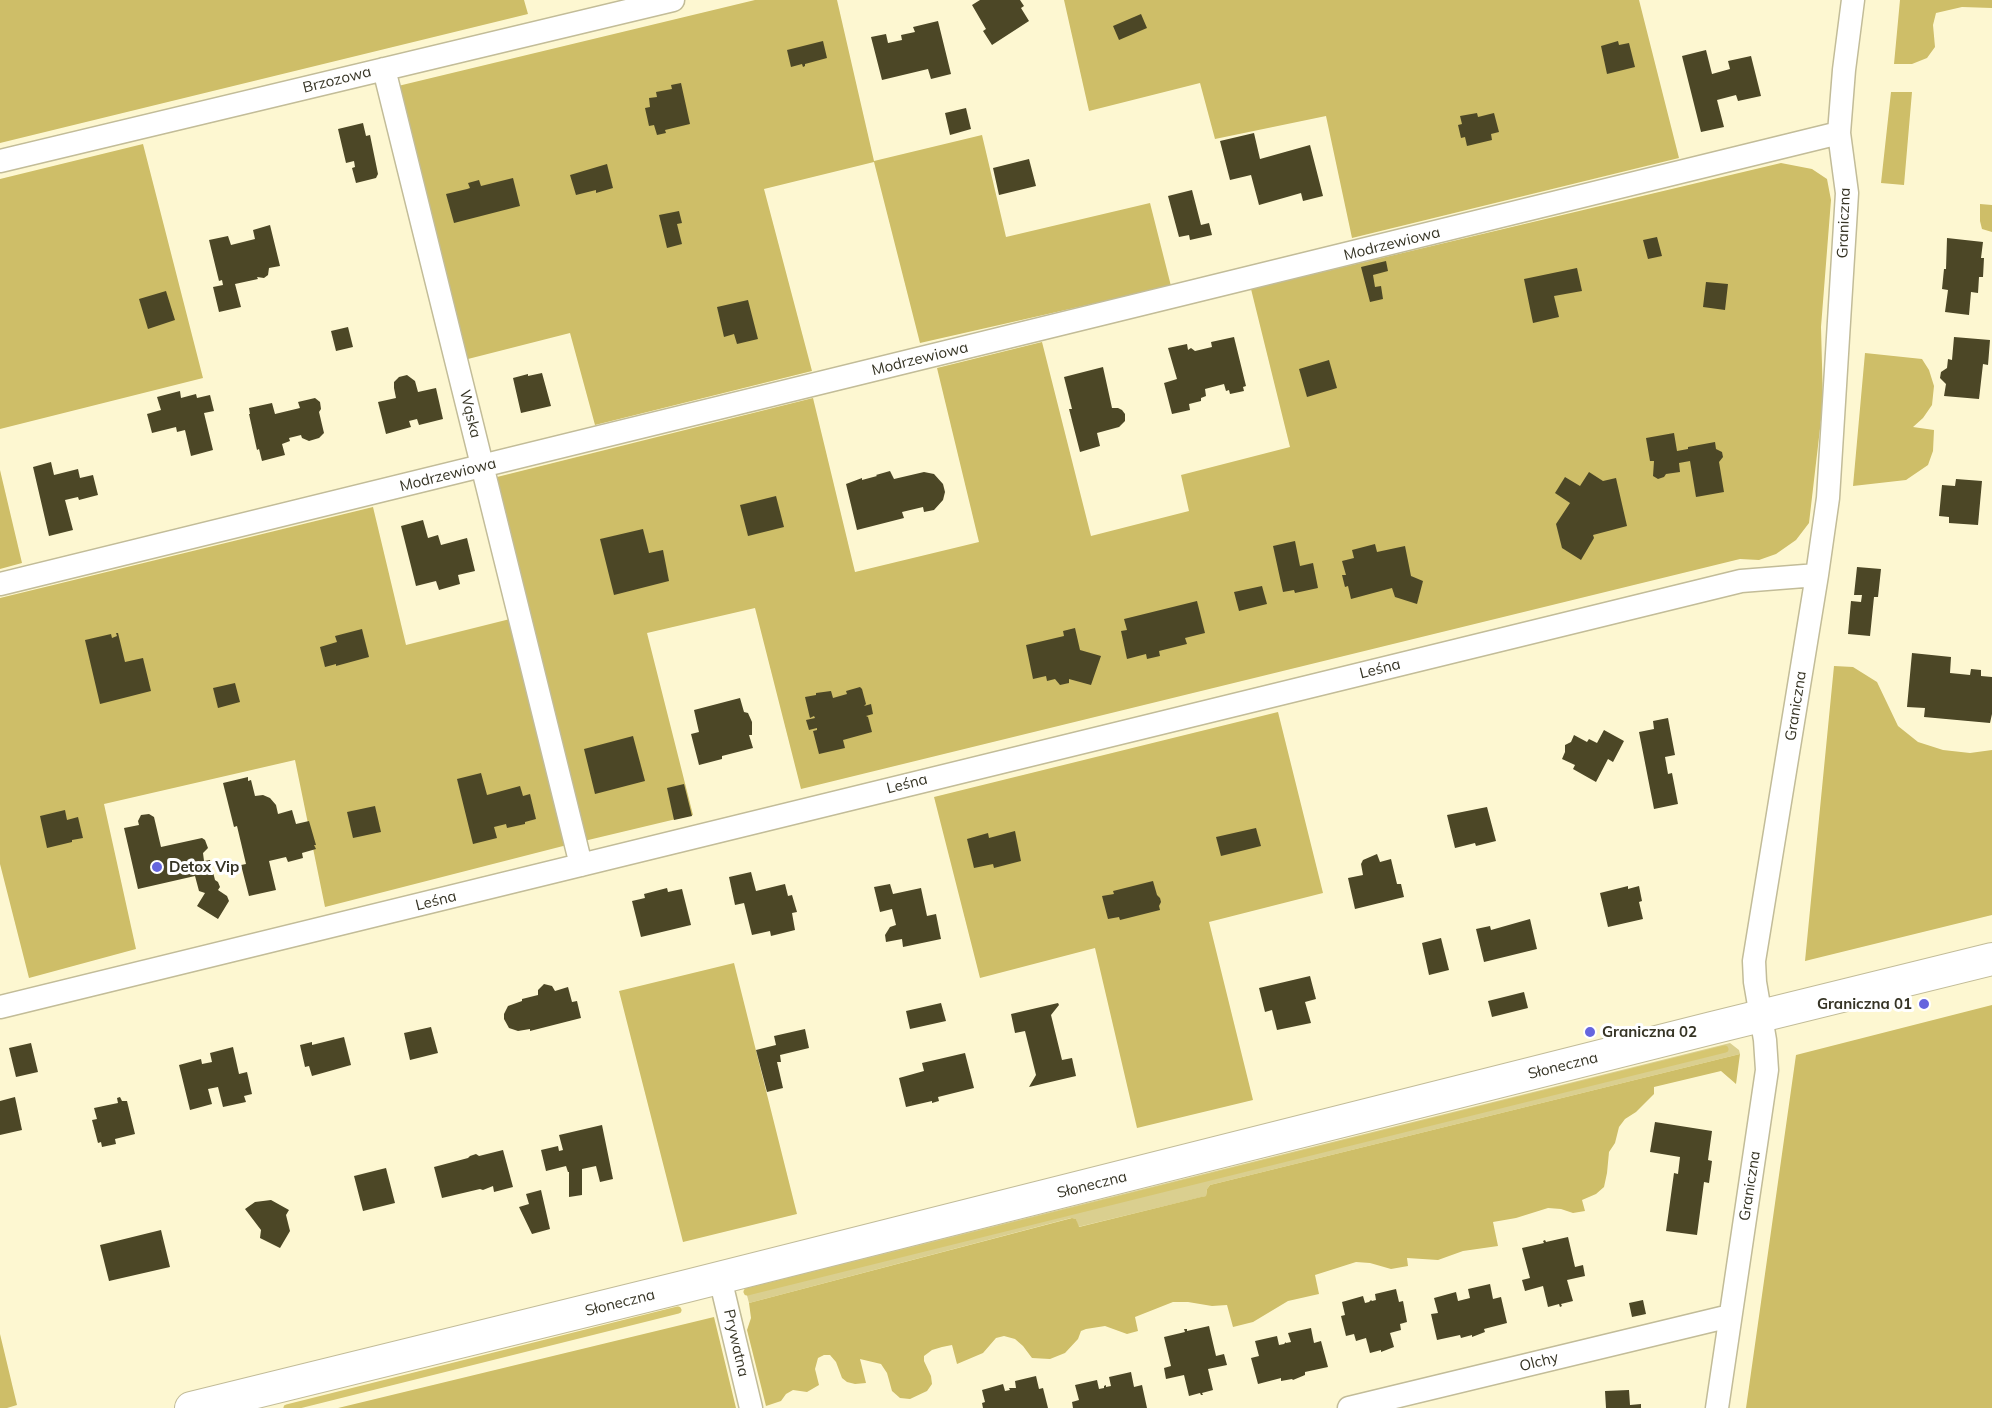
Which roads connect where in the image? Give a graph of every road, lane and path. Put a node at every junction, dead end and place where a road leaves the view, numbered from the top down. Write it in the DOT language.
graph roads {
  1 [pos="673,0"];
  2 [pos="1853,0"];
  3 [pos="384,69"];
  4 [pos="1839,133"];
  5 [pos="0,161"];
  6 [pos="483,466"];
  7 [pos="1817,575"];
  8 [pos="0,584"];
  9 [pos="581,865"];
  10 [pos="1992,959"];
  11 [pos="0,1007"];
  12 [pos="1760,1017"];
  13 [pos="720,1278"];
  14 [pos="1730,1316"];
  15 [pos="191,1408"];
  16 [pos="751,1408"];
  17 [pos="1349,1408"];
  18 [pos="1717,1408"];
  1 -- 3 [label="street, Brzozowa"];
  2 -- 4 [label="street, Graniczna"];
  3 -- 5 [label="street, Brzozowa"];
  3 -- 6 [label="street, Wąska"];
  4 -- 6 [label="street, Modrzewiowa"];
  4 -- 7 [label="street, Graniczna"];
  6 -- 8 [label="street, Modrzewiowa"];
  6 -- 9 [label="street, Wąska"];
  7 -- 9 [label="street, Leśna"];
  7 -- 12 [label="street, Graniczna"];
  9 -- 11 [label="street, Leśna"];
  10 -- 12 [label="main road, Słoneczna"];
  12 -- 13 [label="main road, Słoneczna"];
  12 -- 14 [label="street, Graniczna"];
  13 -- 15 [label="main road, Słoneczna"];
  13 -- 16 [label="street, Prywatna"];
  14 -- 17 [label="street, Olchy"];
  14 -- 18 [label="street, Graniczna"];
}
